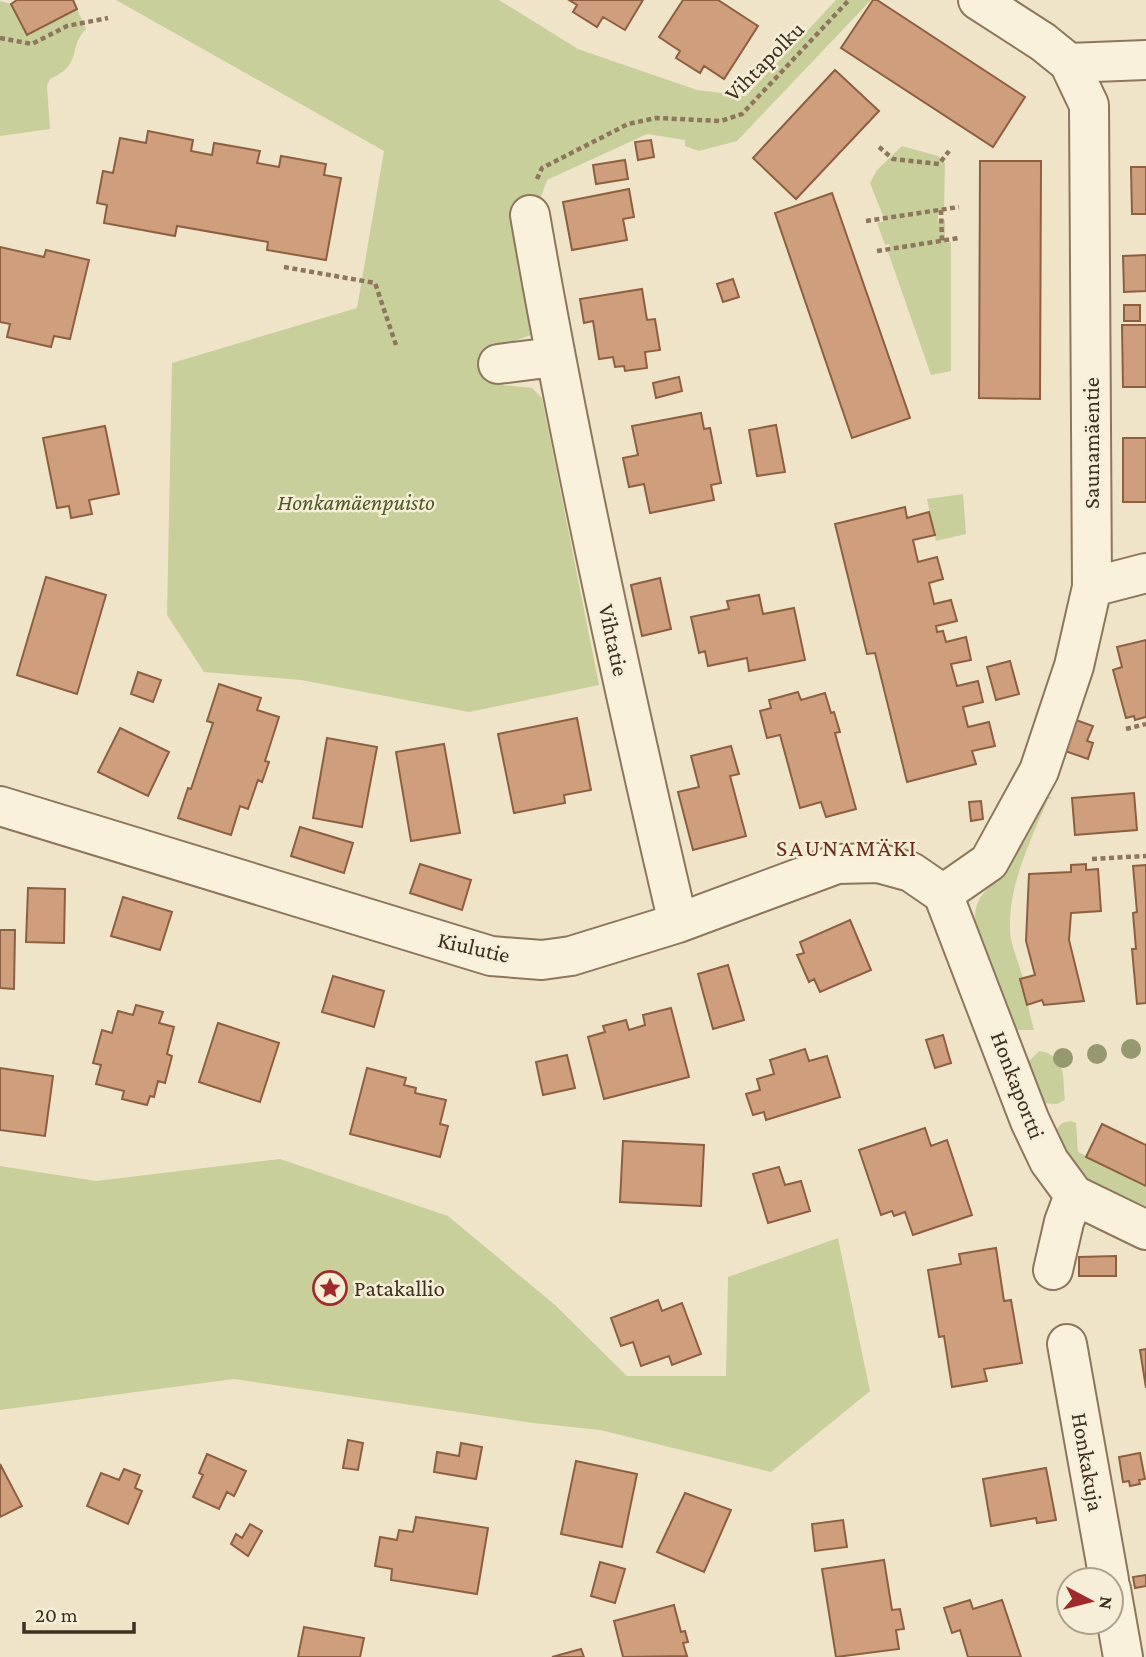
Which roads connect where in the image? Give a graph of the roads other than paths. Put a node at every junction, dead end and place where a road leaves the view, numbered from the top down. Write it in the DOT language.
graph roads {
  1 [pos="978,0"];
  2 [pos="1146,60"];
  3 [pos="1069,63"];
  4 [pos="530,215"];
  5 [pos="554,357"];
  6 [pos="498,364"];
  7 [pos="1146,573"];
  8 [pos="1091,586"];
  9 [pos="0,806"];
  10 [pos="943,894"];
  11 [pos="678,923"];
  12 [pos="1074,1195"];
  13 [pos="1146,1230"];
  14 [pos="1053,1270"];
  15 [pos="1067,1343"];
  16 [pos="1107,1566"];
  17 [pos="1119,1636"];
  18 [pos="1123,1657"];
  1 -- 3 [label="street, Saunamäentie"];
  2 -- 3 [label="street"];
  3 -- 8 [label="street, Saunamäentie"];
  4 -- 5 [label="street, Vihtatie"];
  5 -- 6 [label="street"];
  5 -- 11 [label="street, Vihtatie"];
  7 -- 8 [label="street"];
  8 -- 10 [label="street, Saunamäentie"];
  9 -- 11 [label="street, Kiulutie"];
  10 -- 11 [label="street, Kiulutie"];
  10 -- 12 [label="street, Honkaportti"];
  12 -- 13 [label="street, Honkaportti"];
  12 -- 14 [label="street"];
  15 -- 16 [label="street, Honkakuja"];
  17 -- 18 [label="street"];
}
